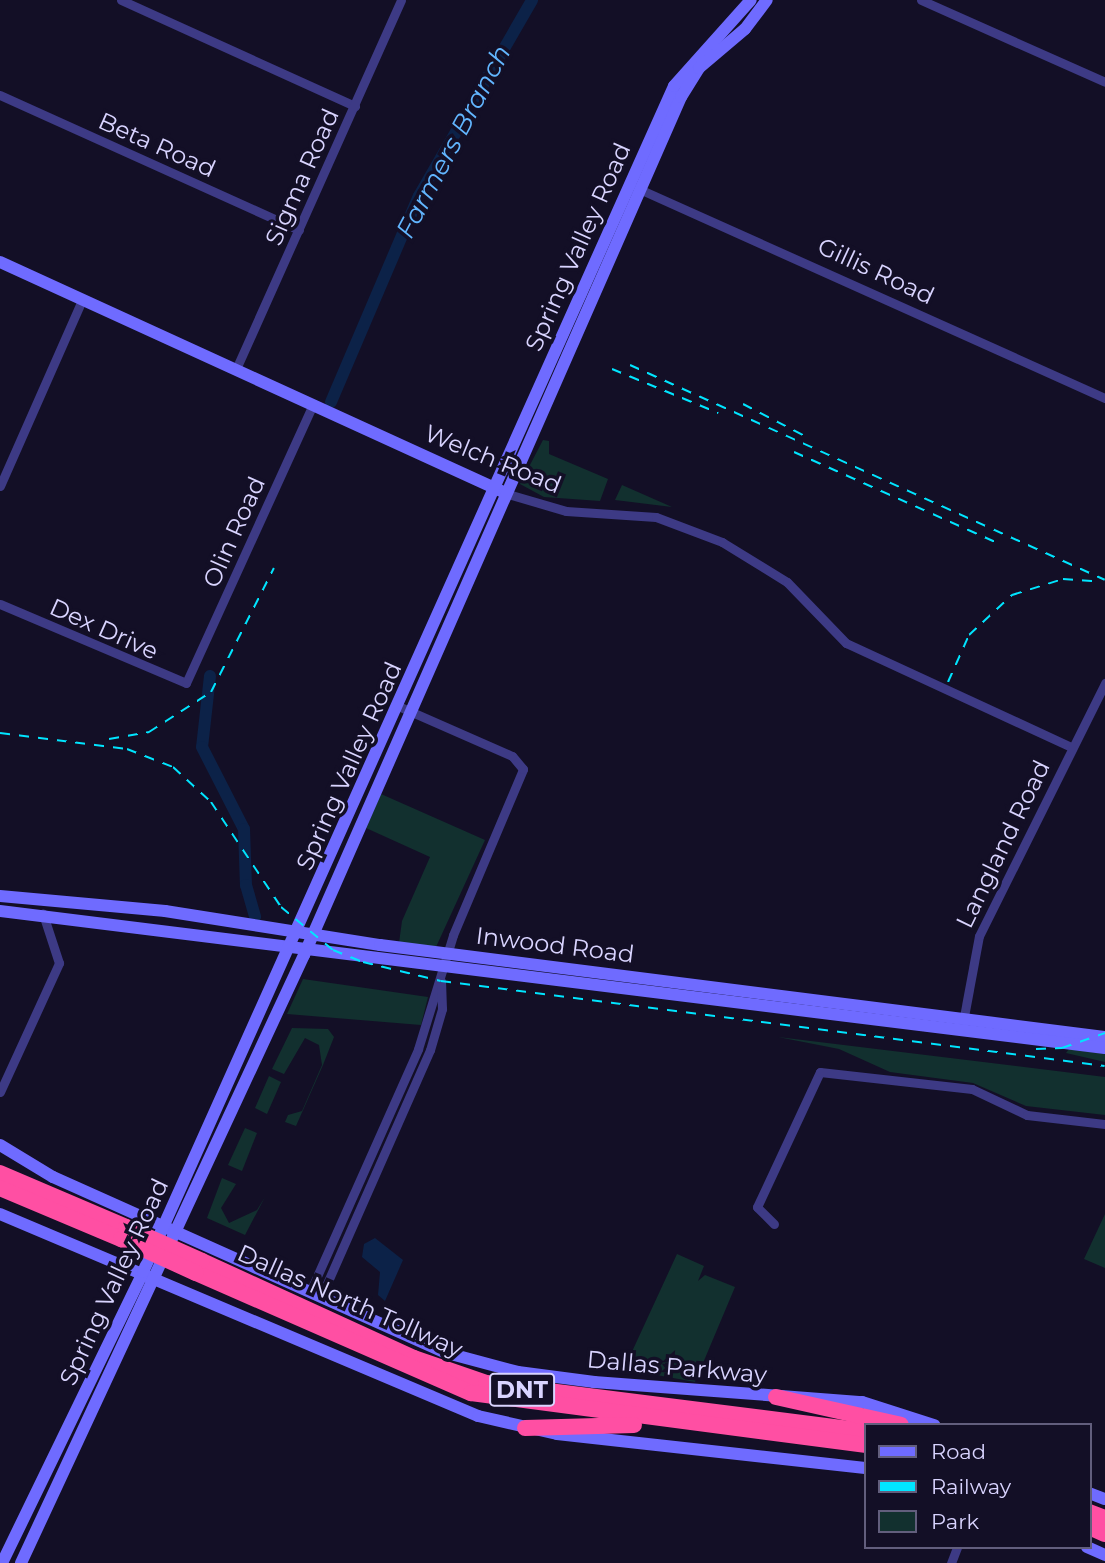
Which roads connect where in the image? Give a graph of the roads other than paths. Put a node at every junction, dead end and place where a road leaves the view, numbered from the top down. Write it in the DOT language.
graph roads {
  1 [pos="121,0"];
  2 [pos="401,0"];
  3 [pos="751,0"];
  4 [pos="767,0"];
  5 [pos="920,0"];
  6 [pos="1105,82"];
  7 [pos="0,95"];
  8 [pos="355,106"];
  9 [pos="629,184"];
  10 [pos="642,189"];
  11 [pos="299,230"];
  12 [pos="0,262"];
  13 [pos="580,293"];
  14 [pos="593,299"];
  15 [pos="82,300"];
  16 [pos="236,369"];
  17 [pos="1105,398"];
  18 [pos="313,404"];
  19 [pos="0,486"];
  20 [pos="494,488"];
  21 [pos="508,494"];
  22 [pos="0,604"];
  23 [pos="191,677"];
  24 [pos="1105,682"];
  25 [pos="404,708"];
  26 [pos="1072,747"];
  27 [pos="361,789"];
  28 [pos="374,794"];
  29 [pos="0,896"];
  30 [pos="44,898"];
  31 [pos="0,911"];
  32 [pos="165,911"];
  33 [pos="43,914"];
  34 [pos="161,929"];
  35 [pos="294,938"];
  36 [pos="310,941"];
  37 [pos="447,958"];
  38 [pos="270,992"];
  39 [pos="275,1015"];
  40 [pos="258,1018"];
  41 [pos="962,1025"];
  42 [pos="1105,1037"];
  43 [pos="1105,1048"];
  44 [pos="254,1060"];
  45 [pos="0,1092"];
  46 [pos="1105,1124"];
  47 [pos="0,1145"];
  48 [pos="0,1163"];
  49 [pos="0,1173"];
  50 [pos="0,1188"];
  51 [pos="0,1196"];
  52 [pos="44,1199"];
  53 [pos="122,1208"];
  54 [pos="0,1214"];
  55 [pos="774,1224"];
  56 [pos="163,1226"];
  57 [pos="177,1232"];
  58 [pos="102,1253"];
  59 [pos="201,1259"];
  60 [pos="143,1272"];
  61 [pos="158,1278"];
  62 [pos="190,1292"];
  63 [pos="315,1294"];
  64 [pos="100,1367"];
  65 [pos="116,1370"];
  66 [pos="776,1397"];
  67 [pos="688,1422"];
  68 [pos="892,1423"];
  69 [pos="928,1423"];
  70 [pos="525,1428"];
  71 [pos="864,1431"];
  72 [pos="864,1445"];
  73 [pos="50,1461"];
  74 [pos="64,1467"];
  75 [pos="864,1468"];
  76 [pos="2,1563"];
  77 [pos="21,1563"];
  1 -- 8 [label="street"];
  2 -- 8 [label="street, Sigma Road"];
  3 -- 9 [label="main road, Spring Valley Road"];
  4 -- 10 [label="main road, Spring Valley Road"];
  5 -- 6 [label="street"];
  7 -- 11 [label="street, Beta Road"];
  8 -- 11 [label="street, Sigma Road"];
  9 -- 10 [label="street, Gillis Road"];
  9 -- 13 [label="main road, Spring Valley Road"];
  10 -- 14 [label="main road, Spring Valley Road"];
  10 -- 17 [label="street, Gillis Road"];
  11 -- 16 [label="street, Sigma Road"];
  12 -- 15 [label="main road, Welch Road"];
  13 -- 14 [label="main road"];
  13 -- 20 [label="main road, Spring Valley Road"];
  14 -- 21 [label="main road, Spring Valley Road"];
  15 -- 16 [label="main road, Welch Road"];
  15 -- 19 [label="street"];
  16 -- 18 [label="main road, Welch Road"];
  18 -- 20 [label="main road, Welch Road"];
  18 -- 23 [label="street, Olin Road"];
  20 -- 21 [label="main road, Welch Road"];
  20 -- 25 [label="main road, Spring Valley Road"];
  21 -- 25 [label="main road, Spring Valley Road"];
  21 -- 26 [label="street, Welch Road"];
  22 -- 23 [label="street, Dex Drive"];
  24 -- 26 [label="street, Langland Road"];
  25 -- 27 [label="main road, Spring Valley Road"];
  25 -- 28 [label="main road, Spring Valley Road"];
  25 -- 37 [label="street"];
  26 -- 41 [label="street, Langland Road"];
  27 -- 28 [label="main road"];
  27 -- 35 [label="main road, Spring Valley Road"];
  28 -- 36 [label="main road, Spring Valley Road"];
  29 -- 30 [label="main road, Inwood Road"];
  30 -- 32 [label="main road, Inwood Road"];
  30 -- 33 [label="main road"];
  31 -- 33 [label="main road, Inwood Road"];
  32 -- 34 [label="main road"];
  32 -- 35 [label="main road, Inwood Road"];
  33 -- 34 [label="main road, Inwood Road"];
  33 -- 45 [label="street"];
  34 -- 35 [label="main road, Inwood Road"];
  35 -- 36 [label="main road, Inwood Road"];
  35 -- 38 [label="main road, Spring Valley Road"];
  36 -- 37 [label="main road, Inwood Road"];
  36 -- 39 [label="main road, Spring Valley Road"];
  37 -- 41 [label="main road, Inwood Road"];
  37 -- 63 [label="street"];
  38 -- 39 [label="main road"];
  38 -- 40 [label="main road, Spring Valley Road"];
  39 -- 44 [label="main road, Spring Valley Road"];
  40 -- 44 [label="main road"];
  40 -- 56 [label="main road, Spring Valley Road"];
  41 -- 42 [label="main road, Inwood Road"];
  41 -- 43 [label="main road, Inwood Road"];
  44 -- 57 [label="main road, Spring Valley Road"];
  46 -- 55 [label="street"];
  47 -- 53 [label="main road, Dallas Parkway"];
  48 -- 52 [label="highway"];
  49 -- 52 [label="highway, Dallas North Tollway / DNT"];
  50 -- 52 [label="highway, Dallas North Tollway / DNT"];
  51 -- 52 [label="highway"];
  52 -- 59 [label="highway, Dallas North Tollway / DNT, bridge"];
  53 -- 56 [label="main road, Dallas Parkway"];
  53 -- 58 [label="main road"];
  54 -- 58 [label="main road"];
  56 -- 57 [label="main road, Dallas Parkway"];
  56 -- 60 [label="main road, Spring Valley Road"];
  57 -- 59 [label="main road, Dallas Parkway"];
  57 -- 61 [label="main road, Spring Valley Road"];
  58 -- 60 [label="main road"];
  59 -- 62 [label="main road"];
  59 -- 63 [label="main road, Dallas Parkway"];
  59 -- 67 [label="highway, Dallas North Tollway / DNT"];
  59 -- 71 [label="highway, Dallas North Tollway / DNT"];
  60 -- 61 [label="main road"];
  60 -- 64 [label="main road, Spring Valley Road"];
  61 -- 62 [label="main road"];
  61 -- 65 [label="main road, Spring Valley Road"];
  62 -- 70 [label="main road"];
  63 -- 66 [label="main road, Dallas Parkway"];
  64 -- 65 [label="main road"];
  64 -- 73 [label="main road, Spring Valley Road"];
  65 -- 74 [label="main road, Spring Valley Road"];
  66 -- 68 [label="highway"];
  66 -- 69 [label="main road, Dallas Parkway"];
  67 -- 70 [label="highway"];
  67 -- 72 [label="highway, Dallas North Tollway / DNT"];
  70 -- 75 [label="main road"];
  73 -- 74 [label="main road"];
  73 -- 76 [label="main road, Spring Valley Road"];
  74 -- 77 [label="main road, Spring Valley Road"];
}
